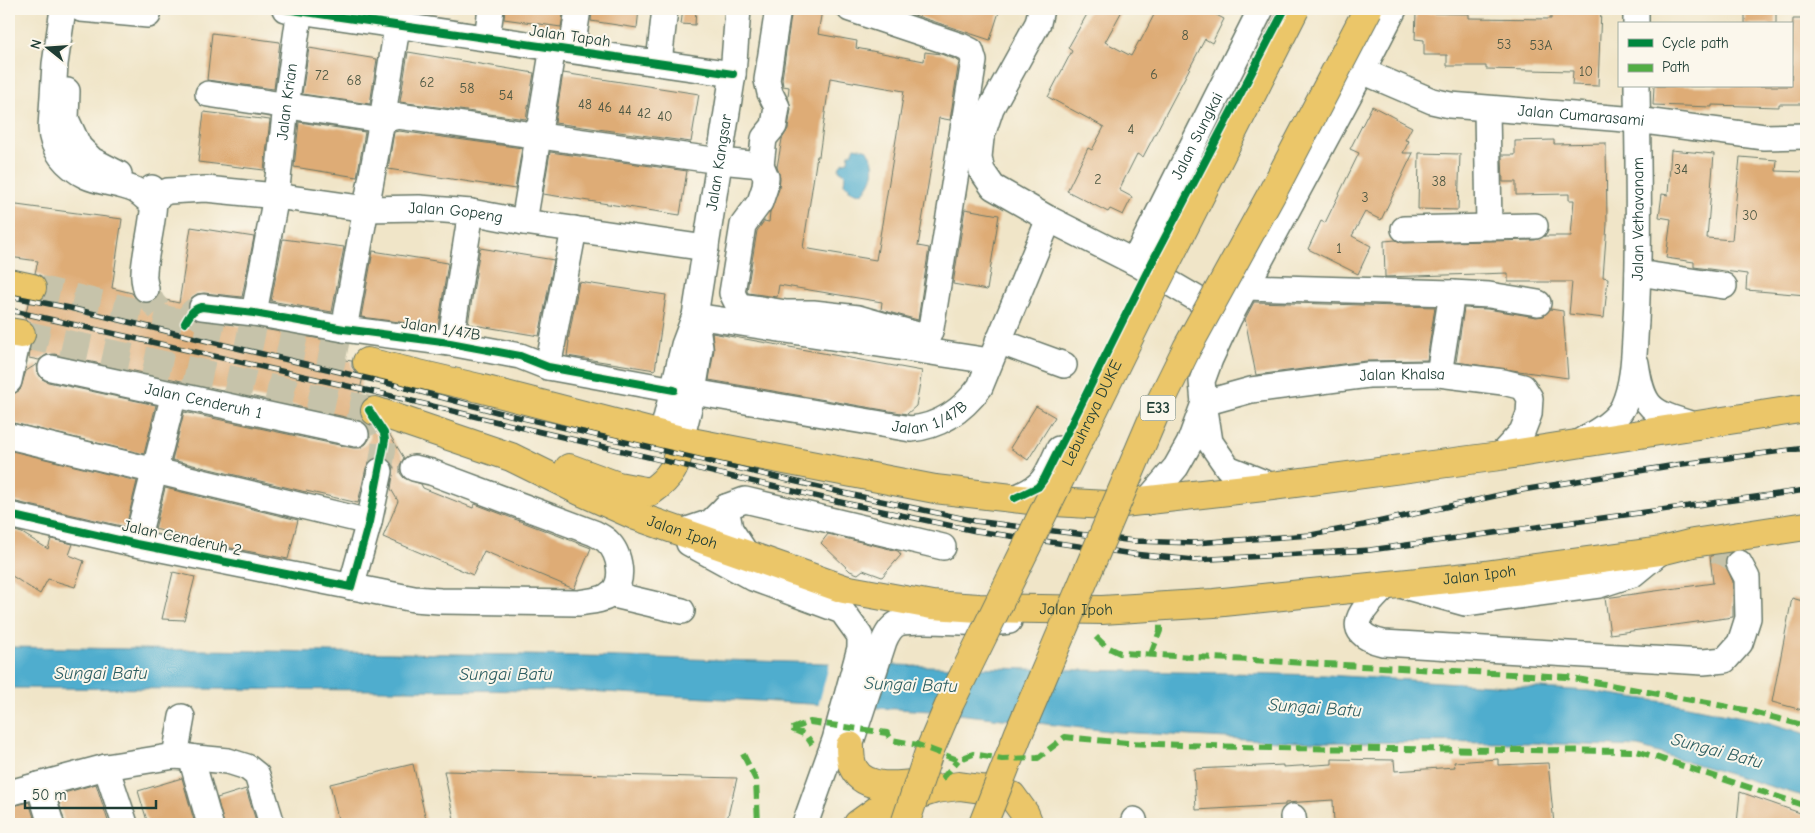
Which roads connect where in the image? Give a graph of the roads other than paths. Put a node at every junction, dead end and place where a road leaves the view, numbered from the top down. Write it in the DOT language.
graph roads {
  1 [pos="63,9"];
  2 [pos="80,9"];
  3 [pos="491,9"];
  4 [pos="578,9"];
  5 [pos="665,9"];
  6 [pos="738,9"];
  7 [pos="778,9"];
  8 [pos="850,9"];
  9 [pos="1042,9"];
  10 [pos="1262,9"];
  11 [pos="1285,9"];
  12 [pos="1295,9"];
  13 [pos="1368,9"];
  14 [pos="1394,9"];
  15 [pos="1636,9"];
  16 [pos="295,10"];
  17 [pos="148,15"];
  18 [pos="398,18"];
  19 [pos="1636,22"];
  20 [pos="487,38"];
  21 [pos="562,48"];
  22 [pos="658,62"];
  23 [pos="1362,71"];
  24 [pos="733,74"];
  25 [pos="1637,88"];
  26 [pos="208,94"];
  27 [pos="286,106"];
  28 [pos="1487,109"];
  29 [pos="382,120"];
  30 [pos="1637,120"];
  31 [pos="723,134"];
  32 [pos="538,136"];
  33 [pos="1806,136"];
  34 [pos="764,138"];
  35 [pos="720,161"];
  36 [pos="761,165"];
  37 [pos="276,196"];
  38 [pos="153,204"];
  39 [pos="367,209"];
  40 [pos="471,212"];
  41 [pos="1049,220"];
  42 [pos="524,222"];
  43 [pos="1535,226"];
  44 [pos="1489,227"];
  45 [pos="574,229"];
  46 [pos="1404,229"];
  47 [pos="706,248"];
  48 [pos="1141,266"];
  49 [pos="1638,274"];
  50 [pos="1724,286"];
  51 [pos="1245,288"];
  52 [pos="146,289"];
  53 [pos="1452,293"];
  54 [pos="1538,303"];
  55 [pos="202,307"];
  56 [pos="254,313"];
  57 [pos="695,316"];
  58 [pos="1229,318"];
  59 [pos="344,329"];
  60 [pos="450,343"];
  61 [pos="994,351"];
  62 [pos="1634,351"];
  63 [pos="23,353"];
  64 [pos="367,362"];
  65 [pos="1064,365"];
  66 [pos="548,367"];
  67 [pos="1439,374"];
  68 [pos="683,391"];
  69 [pos="174,394"];
  70 [pos="1204,403"];
  71 [pos="1806,408"];
  72 [pos="375,411"];
  73 [pos="1694,425"];
  74 [pos="356,434"];
  75 [pos="9,436"];
  76 [pos="672,438"];
  77 [pos="1574,445"];
  78 [pos="1500,456"];
  79 [pos="511,457"];
  80 [pos="414,468"];
  81 [pos="154,471"];
  82 [pos="379,482"];
  83 [pos="1272,486"];
  84 [pos="1015,498"];
  85 [pos="1146,502"];
  86 [pos="726,507"];
  87 [pos="9,515"];
  88 [pos="369,522"];
  89 [pos="1806,526"];
  90 [pos="670,528"];
  91 [pos="136,544"];
  92 [pos="943,547"];
  93 [pos="747,555"];
  94 [pos="1739,563"];
  95 [pos="1391,585"];
  96 [pos="351,587"];
  97 [pos="610,594"];
  98 [pos="1102,610"];
  99 [pos="682,611"];
  100 [pos="182,717"];
  101 [pos="842,743"];
  102 [pos="183,757"];
  103 [pos="106,767"];
  104 [pos="40,785"];
  105 [pos="9,793"];
  106 [pos="1012,796"];
  107 [pos="883,806"];
  108 [pos="51,824"];
  109 [pos="125,824"];
  110 [pos="210,824"];
  111 [pos="272,824"];
  112 [pos="805,824"];
  113 [pos="822,824"];
  114 [pos="858,824"];
  115 [pos="862,824"];
  116 [pos="905,824"];
  117 [pos="983,824"];
  118 [pos="1029,824"];
  1 -- 38 [label="street"];
  2 -- 17 [label="street"];
  2 -- 38 [label="street"];
  3 -- 20 [label="street"];
  4 -- 21 [label="street"];
  5 -- 22 [label="street"];
  6 -- 24 [label="street, Jalan Kangsar"];
  7 -- 34 [label="street"];
  8 -- 36 [label="street"];
  9 -- 41 [label="street"];
  10 -- 48 [label="street, Jalan Sungkai"];
  11 -- 48 [label="street"];
  12 -- 116 [label="main road, Lebuhraya DUKE, bridge"];
  13 -- 117 [label="main road, E33, bridge"];
  14 -- 23 [label="street"];
  15 -- 19 [label="street"];
  16 -- 18 [label="street, Jalan Tapah"];
  16 -- 27 [label="street, Jalan Krian"];
  18 -- 20 [label="street, Jalan Tapah"];
  18 -- 29 [label="street"];
  20 -- 21 [label="street, Jalan Tapah"];
  21 -- 22 [label="street, Jalan Tapah"];
  21 -- 32 [label="street"];
  22 -- 24 [label="street, Jalan Tapah"];
  23 -- 28 [label="street, Jalan Cumarasami"];
  23 -- 51 [label="street"];
  24 -- 31 [label="street, Jalan Kangsar"];
  25 -- 30 [label="street, Jalan Vethavanam"];
  26 -- 27 [label="street"];
  27 -- 29 [label="street"];
  27 -- 37 [label="street, Jalan Krian"];
  28 -- 30 [label="street, Jalan Cumarasami"];
  28 -- 44 [label="street"];
  29 -- 32 [label="street"];
  29 -- 39 [label="street"];
  30 -- 33 [label="street, Jalan Cumarasami"];
  30 -- 49 [label="street, Jalan Vethavanam"];
  31 -- 34 [label="street"];
  31 -- 35 [label="street, Jalan Kangsar"];
  32 -- 35 [label="street"];
  32 -- 42 [label="street"];
  34 -- 36 [label="street"];
  35 -- 36 [label="street"];
  35 -- 47 [label="street, Jalan Kangsar"];
  37 -- 38 [label="street, Jalan Gopeng"];
  37 -- 39 [label="street, Jalan Gopeng"];
  37 -- 56 [label="street, Jalan Krian"];
  38 -- 52 [label="street"];
  39 -- 40 [label="street, Jalan Gopeng"];
  39 -- 59 [label="street"];
  40 -- 42 [label="street, Jalan Gopeng"];
  40 -- 60 [label="street"];
  41 -- 48 [label="street"];
  41 -- 61 [label="street, Jalan 1/47B"];
  42 -- 45 [label="street, Jalan Gopeng"];
  43 -- 44 [label="street"];
  44 -- 46 [label="street"];
  45 -- 47 [label="street, Jalan Gopeng"];
  45 -- 66 [label="street"];
  47 -- 57 [label="street, Jalan Kangsar"];
  48 -- 58 [label="street"];
  48 -- 84 [label="street"];
  49 -- 50 [label="street"];
  49 -- 62 [label="street, Jalan Vethavanam"];
  51 -- 53 [label="street"];
  51 -- 58 [label="street"];
  53 -- 54 [label="street"];
  53 -- 67 [label="street"];
  55 -- 56 [label="street, Jalan 1/47B"];
  56 -- 59 [label="street, Jalan 1/47B"];
  57 -- 61 [label="street"];
  57 -- 68 [label="street, Jalan Kangsar"];
  58 -- 70 [label="street"];
  59 -- 60 [label="street, Jalan 1/47B"];
  60 -- 66 [label="street, Jalan 1/47B"];
  61 -- 65 [label="street"];
  61 -- 68 [label="street, Jalan 1/47B"];
  62 -- 73 [label="street"];
  62 -- 77 [label="street"];
  63 -- 69 [label="street, Jalan Cenderuh 1"];
  64 -- 76 [label="main road"];
  66 -- 68 [label="street, Jalan 1/47B"];
  67 -- 70 [label="street, Jalan Khalsa"];
  67 -- 78 [label="street, Jalan Khalsa"];
  68 -- 76 [label="street, Jalan Kangsar"];
  69 -- 74 [label="street, Jalan Cenderuh 1"];
  69 -- 81 [label="street"];
  70 -- 83 [label="street"];
  70 -- 85 [label="street"];
  71 -- 73 [label="main road"];
  72 -- 79 [label="main road, Jalan Ipoh"];
  73 -- 77 [label="main road"];
  75 -- 81 [label="street"];
  76 -- 79 [label="main road"];
  76 -- 84 [label="main road"];
  77 -- 78 [label="main road"];
  78 -- 83 [label="main road"];
  79 -- 90 [label="main road, Jalan Ipoh"];
  80 -- 97 [label="street"];
  81 -- 88 [label="street"];
  81 -- 91 [label="street"];
  82 -- 88 [label="street"];
  83 -- 85 [label="main road"];
  84 -- 85 [label="main road"];
  86 -- 90 [label="street"];
  86 -- 92 [label="street"];
  86 -- 93 [label="street"];
  87 -- 91 [label="street, Jalan Cenderuh 2"];
  88 -- 96 [label="street"];
  89 -- 95 [label="main road, Jalan Ipoh"];
  90 -- 93 [label="main road, Jalan Ipoh"];
  90 -- 101 [label="street"];
  91 -- 96 [label="street, Jalan Cenderuh 2"];
  93 -- 98 [label="main road, Jalan Ipoh"];
  94 -- 95 [label="street"];
  95 -- 98 [label="main road, Jalan Ipoh"];
  96 -- 97 [label="street, Jalan Cenderuh 2"];
  97 -- 99 [label="street"];
  98 -- 101 [label="street"];
  100 -- 102 [label="street"];
  101 -- 106 [label="main road"];
  101 -- 112 [label="street"];
  101 -- 113 [label="street"];
  102 -- 103 [label="street"];
  102 -- 110 [label="street"];
  102 -- 111 [label="street"];
  103 -- 104 [label="street"];
  103 -- 109 [label="street"];
  104 -- 105 [label="street"];
  104 -- 108 [label="street"];
  106 -- 107 [label="main road"];
  106 -- 118 [label="main road"];
  107 -- 114 [label="main road"];
  107 -- 115 [label="main road"];
}
